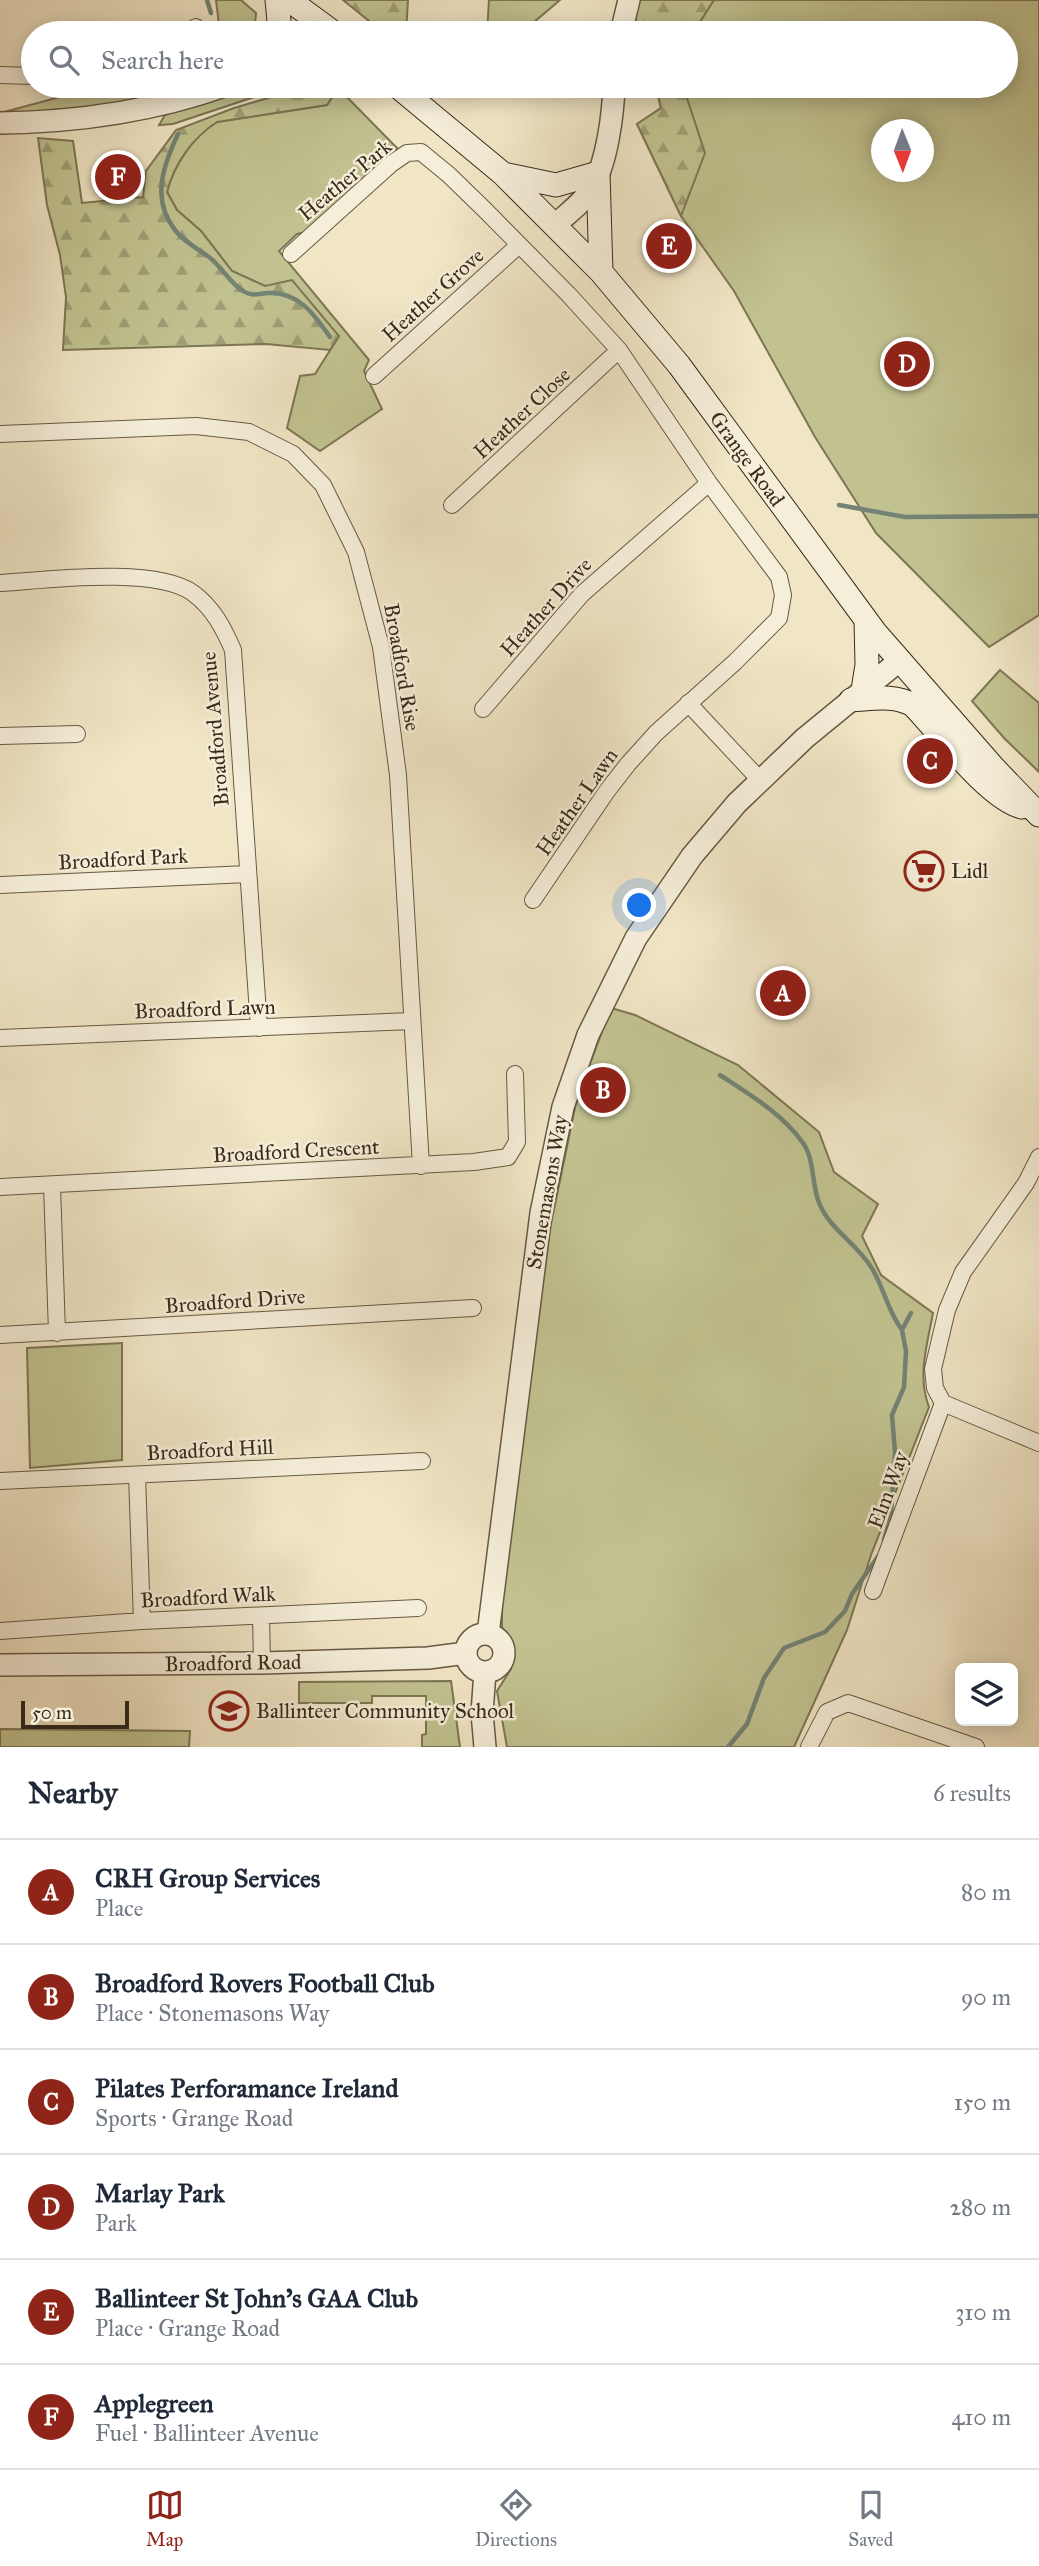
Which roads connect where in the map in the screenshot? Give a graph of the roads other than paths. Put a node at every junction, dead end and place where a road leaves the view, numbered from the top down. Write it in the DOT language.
graph roads {
  1 [pos="277,0"];
  2 [pos="289,0"];
  3 [pos="629,0"];
  4 [pos="279,21"];
  5 [pos="314,21"];
  6 [pos="624,21"];
  7 [pos="0,75"];
  8 [pos="21,76"];
  9 [pos="188,98"];
  10 [pos="411,98"];
  11 [pos="612,98"];
  12 [pos="0,123"];
  13 [pos="598,173"];
  14 [pos="503,174"];
  15 [pos="555,225"];
  16 [pos="519,245"];
  17 [pos="291,254"];
  18 [pos="601,272"];
  19 [pos="619,351"];
  20 [pos="374,376"];
  21 [pos="0,433"];
  22 [pos="709,484"];
  23 [pos="452,505"];
  24 [pos="0,583"];
  25 [pos="866,620"];
  26 [pos="899,660"];
  27 [pos="857,695"];
  28 [pos="688,703"];
  29 [pos="483,709"];
  30 [pos="77,734"];
  31 [pos="0,736"];
  32 [pos="760,780"];
  33 [pos="1037,813"];
  34 [pos="247,874"];
  35 [pos="0,885"];
  36 [pos="533,900"];
  37 [pos="411,1021"];
  38 [pos="259,1028"];
  39 [pos="0,1038"];
  40 [pos="514,1074"];
  41 [pos="1039,1157"];
  42 [pos="421,1166"];
  43 [pos="52,1185"];
  44 [pos="1033,1186"];
  45 [pos="0,1187"];
  46 [pos="473,1308"];
  47 [pos="57,1333"];
  48 [pos="0,1335"];
  49 [pos="943,1403"];
  50 [pos="1039,1443"];
  51 [pos="422,1461"];
  52 [pos="137,1475"];
  53 [pos="0,1481"];
  54 [pos="873,1591"];
  55 [pos="418,1608"];
  56 [pos="261,1616"];
  57 [pos="142,1621"];
  58 [pos="0,1631"];
  59 [pos="488,1634"];
  60 [pos="467,1653"];
  61 [pos="262,1663"];
  62 [pos="0,1665"];
  63 [pos="485,1672"];
  64 [pos="485,1747"];
  65 [pos="809,1747"];
  66 [pos="976,1747"];
  1 -- 4 [label="main road"];
  2 -- 5 [label="main road"];
  3 -- 6 [label="street"];
  7 -- 8 [label="street"];
  9 -- 12 [label="street"];
  10 -- 14 [label="main road, Grange Road"];
  11 -- 13 [label="street"];
  13 -- 14 [label="main road"];
  13 -- 15 [label="street"];
  13 -- 18 [label="main road"];
  14 -- 15 [label="main road, Grange Road"];
  15 -- 18 [label="main road, Grange Road"];
  16 -- 17 [label="street, Heather Park"];
  16 -- 19 [label="street"];
  16 -- 20 [label="street, Heather Grove"];
  18 -- 25 [label="main road, Grange Road"];
  19 -- 22 [label="street"];
  19 -- 23 [label="street, Heather Close"];
  21 -- 37 [label="street, Broadford Rise"];
  22 -- 28 [label="street, Heather Lawn"];
  22 -- 29 [label="street, Heather Drive"];
  24 -- 34 [label="street, Broadford Avenue"];
  25 -- 26 [label="main road, Grange Road"];
  25 -- 27 [label="main road"];
  26 -- 27 [label="street, Stonemasons Way"];
  26 -- 33 [label="main road, Grange Road"];
  27 -- 32 [label="street, Stonemasons Way"];
  27 -- 33 [label="main road"];
  28 -- 32 [label="street"];
  28 -- 36 [label="street, Heather Lawn"];
  30 -- 31 [label="street"];
  32 -- 59 [label="street, Stonemasons Way"];
  34 -- 35 [label="street, Broadford Park"];
  34 -- 38 [label="street, Broadford Avenue"];
  37 -- 38 [label="street, Broadford Lawn"];
  37 -- 42 [label="street, Broadford Rise"];
  38 -- 39 [label="street, Broadford Lawn"];
  40 -- 42 [label="street, Broadford Crescent"];
  41 -- 44 [label="street"];
  42 -- 43 [label="street, Broadford Crescent"];
  43 -- 45 [label="street, Broadford Crescent"];
  43 -- 47 [label="street"];
  44 -- 49 [label="street"];
  46 -- 47 [label="street, Broadford Drive"];
  47 -- 48 [label="street, Broadford Drive"];
  49 -- 50 [label="street"];
  49 -- 54 [label="street, Elm Way"];
  51 -- 52 [label="street, Broadford Hill"];
  52 -- 53 [label="street, Broadford Hill"];
  52 -- 57 [label="street"];
  55 -- 56 [label="street, Broadford Walk"];
  56 -- 57 [label="street, Broadford Walk"];
  56 -- 61 [label="street"];
  57 -- 58 [label="street, Broadford Walk"];
  59 -- 60 [label="street"];
  59 -- 63 [label="street"];
  60 -- 61 [label="street, Broadford Road"];
  60 -- 63 [label="street"];
  61 -- 62 [label="street, Broadford Road"];
  63 -- 64 [label="street"];
  65 -- 66 [label="street"];
}
